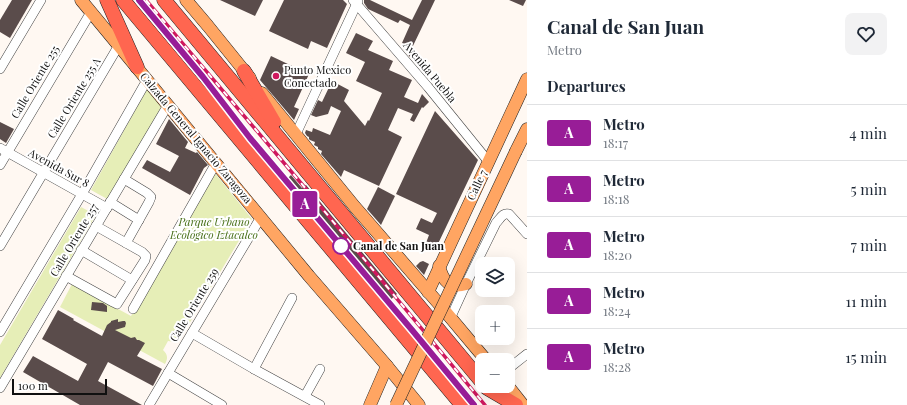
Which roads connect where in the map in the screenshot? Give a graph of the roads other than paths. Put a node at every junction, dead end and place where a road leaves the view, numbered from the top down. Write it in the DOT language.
graph roads {
  1 [pos="41,0"];
  2 [pos="81,0"];
  3 [pos="107,0"];
  4 [pos="123,0"];
  5 [pos="164,0"];
  6 [pos="186,0"];
  7 [pos="356,2"];
  8 [pos="91,12"];
  9 [pos="119,45"];
  10 [pos="137,67"];
  11 [pos="0,69"];
  12 [pos="244,71"];
  13 [pos="527,79"];
  14 [pos="147,80"];
  15 [pos="168,105"];
  16 [pos="527,129"];
  17 [pos="296,134"];
  18 [pos="282,142"];
  19 [pos="4,150"];
  20 [pos="488,161"];
  21 [pos="216,163"];
  22 [pos="0,165"];
  23 [pos="44,173"];
  24 [pos="124,179"];
  25 [pos="82,194"];
  26 [pos="108,205"];
  27 [pos="261,217"];
  28 [pos="139,220"];
  29 [pos="96,226"];
  30 [pos="527,234"];
  31 [pos="126,242"];
  32 [pos="0,246"];
  33 [pos="82,250"];
  34 [pos="439,266"];
  35 [pos="66,276"];
  36 [pos="132,280"];
  37 [pos="466,284"];
  38 [pos="428,292"];
  39 [pos="292,298"];
  40 [pos="133,309"];
  41 [pos="450,319"];
  42 [pos="0,332"];
  43 [pos="192,333"];
  44 [pos="480,353"];
  45 [pos="527,354"];
  46 [pos="515,363"];
  47 [pos="387,366"];
  48 [pos="254,369"];
  49 [pos="320,369"];
  50 [pos="168,372"];
  51 [pos="475,373"];
  52 [pos="0,388"];
  53 [pos="491,393"];
  54 [pos="497,393"];
  55 [pos="514,393"];
  56 [pos="305,396"];
  57 [pos="151,404"];
  58 [pos="222,405"];
  59 [pos="320,405"];
  60 [pos="370,405"];
  61 [pos="396,405"];
  62 [pos="419,405"];
  63 [pos="462,405"];
  64 [pos="501,405"];
  65 [pos="516,405"];
  66 [pos="523,405"];
  1 -- 11 [label="street"];
  2 -- 8 [label="main road, Calzada General Ignacio Zaragoza"];
  3 -- 10 [label="highway"];
  4 -- 63 [label="highway"];
  5 -- 18 [label="highway"];
  6 -- 12 [label="main road"];
  7 -- 17 [label="street"];
  7 -- 20 [label="street, Avenida Puebla"];
  8 -- 9 [label="main road, Calzada General Ignacio Zaragoza"];
  8 -- 19 [label="street, Calle Oriente 255"];
  9 -- 10 [label="main road, Calzada General Ignacio Zaragoza"];
  9 -- 23 [label="street, Calle Oriente 255 A"];
  10 -- 14 [label="main road, Calzada General Ignacio Zaragoza"];
  12 -- 17 [label="main road"];
  12 -- 18 [label="highway"];
  13 -- 20 [label="main road, Calle 7"];
  14 -- 15 [label="main road, Calzada General Ignacio Zaragoza"];
  14 -- 25 [label="street, Calle Oriente 257"];
  15 -- 21 [label="main road, Calzada General Ignacio Zaragoza"];
  15 -- 24 [label="street, Calle Oriente 257"];
  16 -- 61 [label="main road, bridge"];
  17 -- 38 [label="main road"];
  18 -- 51 [label="highway"];
  19 -- 22 [label="street, Calle Oriente 255"];
  19 -- 23 [label="street, Avenida Sur 8"];
  20 -- 34 [label="main road, Calle 7"];
  21 -- 27 [label="main road, Calzada General Ignacio Zaragoza"];
  21 -- 40 [label="street"];
  23 -- 25 [label="street, Avenida Sur 8"];
  23 -- 32 [label="street, Calle Oriente 255 A"];
  24 -- 26 [label="street, Calle Oriente 257"];
  24 -- 28 [label="street"];
  25 -- 26 [label="street, Avenida Sur 8"];
  25 -- 42 [label="street, Calle Oriente 257"];
  26 -- 28 [label="street, Avenida Sur 8"];
  26 -- 29 [label="street, Calle Oriente 257"];
  27 -- 43 [label="street, Calle Oriente 259"];
  27 -- 47 [label="main road, Calzada General Ignacio Zaragoza"];
  28 -- 31 [label="street"];
  29 -- 31 [label="street"];
  29 -- 33 [label="street, Calle Oriente 257"];
  30 -- 37 [label="street"];
  31 -- 36 [label="street"];
  33 -- 35 [label="street, Calle Oriente 257"];
  33 -- 36 [label="street"];
  34 -- 37 [label="main road"];
  34 -- 38 [label="main road, Calle 7"];
  35 -- 36 [label="street"];
  35 -- 52 [label="street, Calle Oriente 257"];
  37 -- 41 [label="street"];
  38 -- 41 [label="main road"];
  39 -- 48 [label="street"];
  41 -- 44 [label="main road"];
  43 -- 48 [label="street"];
  43 -- 50 [label="street, Calle Oriente 259"];
  45 -- 46 [label="street"];
  47 -- 60 [label="main road"];
  47 -- 62 [label="main road, Calzada General Ignacio Zaragoza"];
  48 -- 56 [label="street"];
  49 -- 56 [label="street"];
  50 -- 57 [label="street, Calle Oriente 259"];
  50 -- 58 [label="street"];
  53 -- 64 [label="highway"];
  54 -- 65 [label="highway"];
  55 -- 66 [label="main road"];
  56 -- 59 [label="street"];
}
